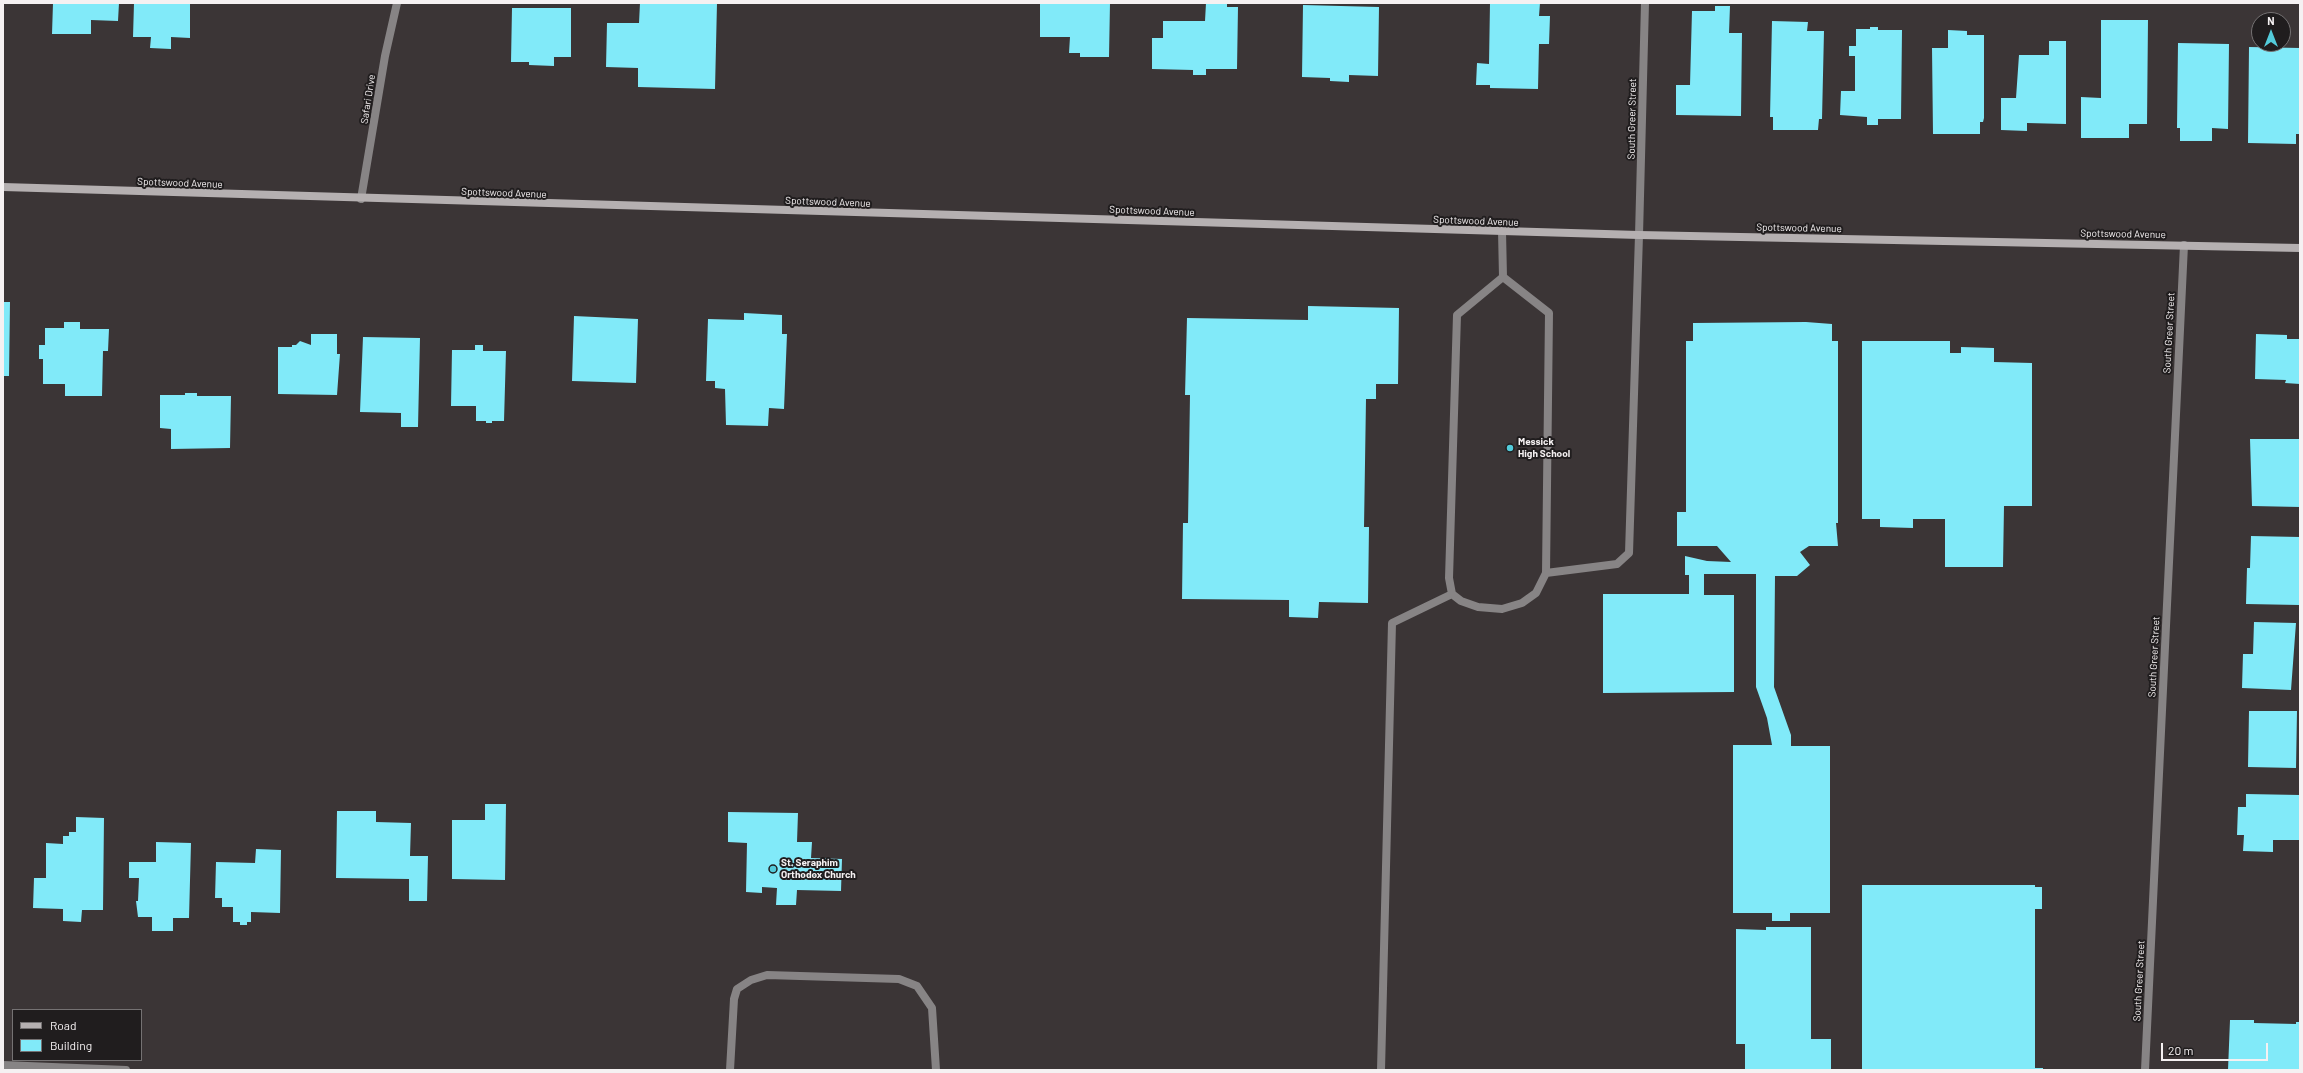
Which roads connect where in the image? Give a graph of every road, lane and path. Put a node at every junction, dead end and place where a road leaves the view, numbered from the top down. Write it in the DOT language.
graph roads {
  1 [pos="397,3"];
  2 [pos="1645,3"];
  3 [pos="3,187"];
  4 [pos="361,199"];
  5 [pos="1502,231"];
  6 [pos="1639,235"];
  7 [pos="2184,245"];
  8 [pos="2300,248"];
  9 [pos="1503,277"];
  10 [pos="1546,573"];
  11 [pos="1452,594"];
  12 [pos="3,1065"];
  13 [pos="126,1070"];
  14 [pos="730,1070"];
  15 [pos="936,1070"];
  16 [pos="1381,1070"];
  17 [pos="2145,1070"];
  1 -- 4 [label="street, Safari Drive"];
  2 -- 6 [label="street, South Greer Street"];
  3 -- 4 [label="street, Spottswood Avenue"];
  4 -- 5 [label="street, Spottswood Avenue"];
  5 -- 6 [label="street, Spottswood Avenue"];
  5 -- 9 [label="street"];
  6 -- 7 [label="street, Spottswood Avenue"];
  6 -- 10 [label="street, South Greer Street"];
  7 -- 8 [label="street, Spottswood Avenue"];
  7 -- 17 [label="street, South Greer Street"];
  9 -- 10 [label="street"];
  9 -- 11 [label="street"];
  10 -- 11 [label="street"];
  11 -- 16 [label="street"];
  12 -- 13 [label="street"];
  14 -- 15 [label="street"];
}
